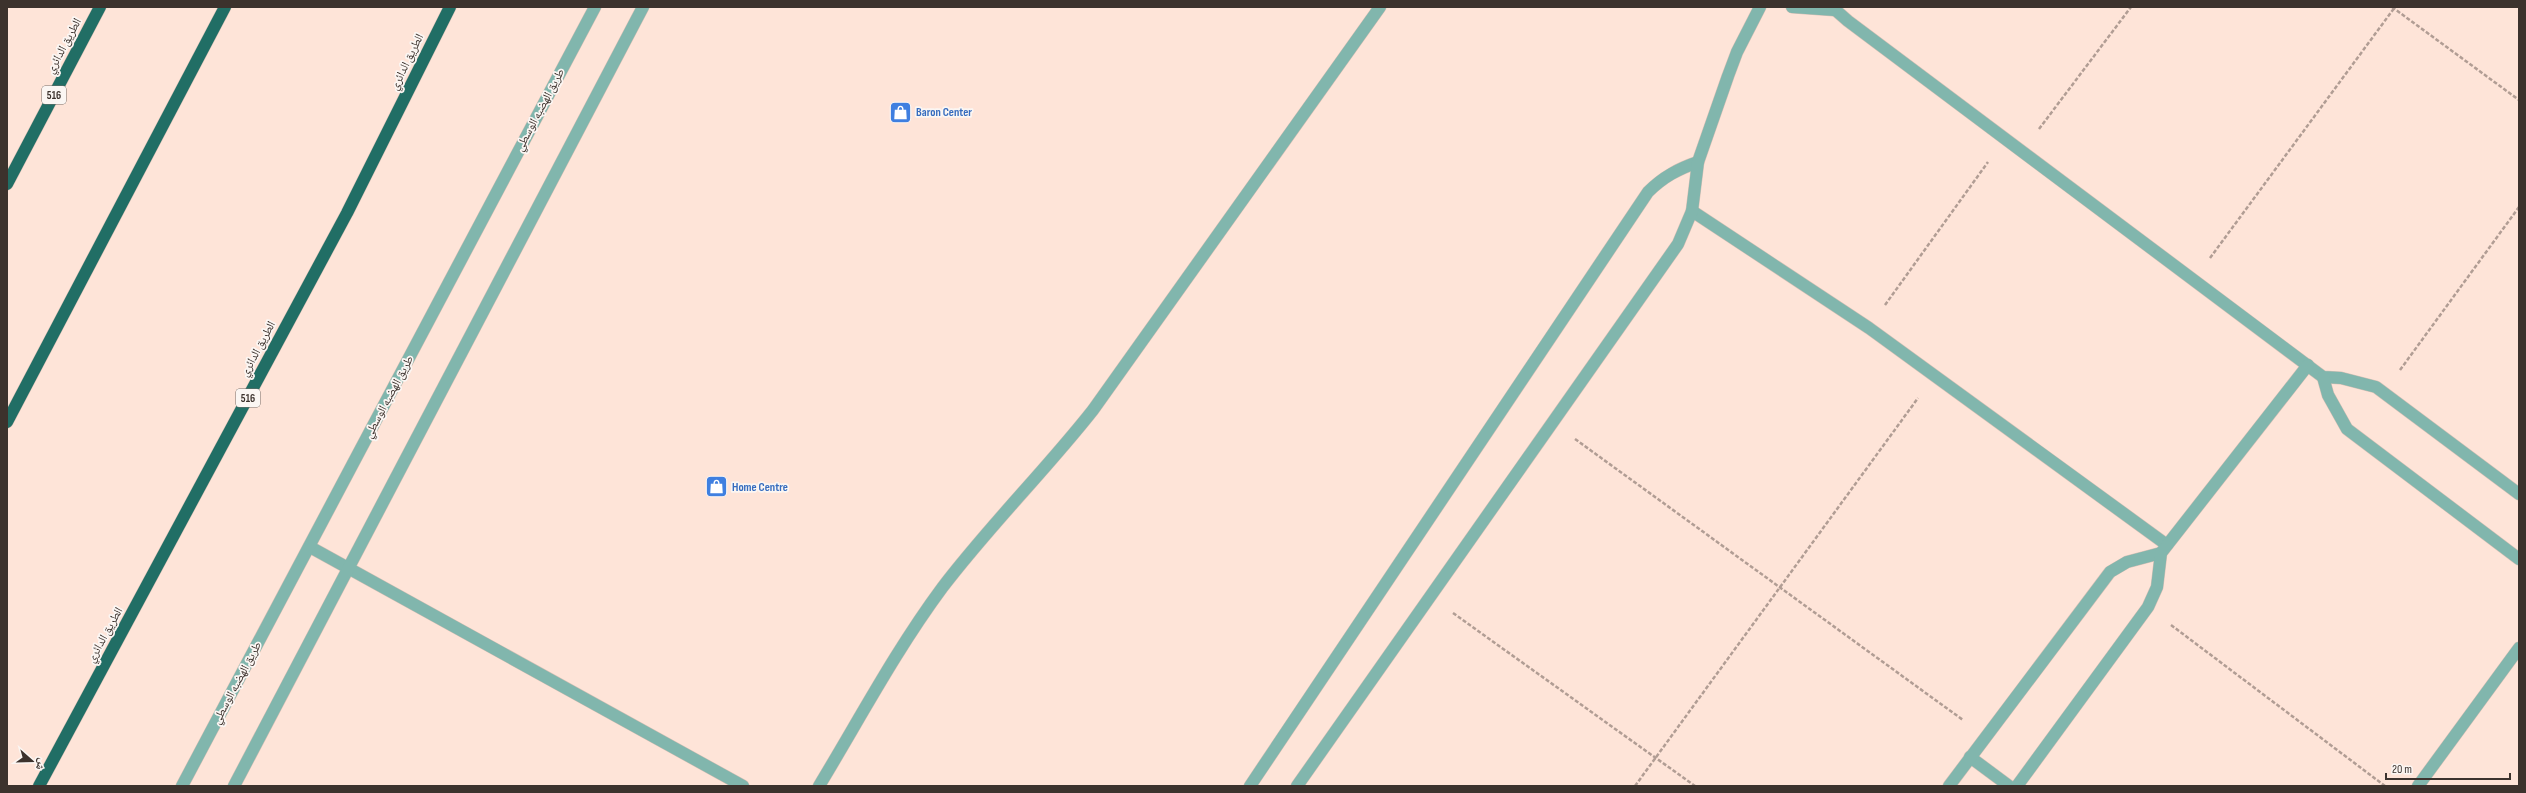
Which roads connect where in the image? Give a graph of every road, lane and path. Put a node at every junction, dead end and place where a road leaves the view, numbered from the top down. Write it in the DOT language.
graph roads {
  1 [pos="100,7"];
  2 [pos="225,7"];
  3 [pos="450,7"];
  4 [pos="595,7"];
  5 [pos="644,7"];
  6 [pos="1380,7"];
  7 [pos="1760,7"];
  8 [pos="1792,7"];
  9 [pos="2131,7"];
  10 [pos="2393,8"];
  11 [pos="1833,9"];
  12 [pos="2519,100"];
  13 [pos="2004,139"];
  14 [pos="2022,152"];
  15 [pos="1698,162"];
  16 [pos="7,184"];
  17 [pos="2519,207"];
  18 [pos="1692,211"];
  19 [pos="2194,280"];
  20 [pos="1868,328"];
  21 [pos="2308,365"];
  22 [pos="1934,375"];
  23 [pos="2323,377"];
  24 [pos="2384,392"];
  25 [pos="7,422"];
  26 [pos="1553,423"];
  27 [pos="2519,494"];
  28 [pos="310,546"];
  29 [pos="2164,549"];
  30 [pos="2519,559"];
  31 [pos="350,569"];
  32 [pos="1780,587"];
  33 [pos="1430,596"];
  34 [pos="2148,608"];
  35 [pos="2519,648"];
  36 [pos="1986,737"];
  37 [pos="1970,757"];
  38 [pos="1656,758"];
  39 [pos="39,786"];
  40 [pos="182,786"];
  41 [pos="234,786"];
  42 [pos="742,786"];
  43 [pos="819,786"];
  44 [pos="1250,786"];
  45 [pos="1298,786"];
  46 [pos="1635,786"];
  47 [pos="1695,786"];
  48 [pos="1949,786"];
  49 [pos="2009,786"];
  50 [pos="2017,786"];
  51 [pos="2385,786"];
  52 [pos="2418,786"];
  1 -- 16 [label="highway, الطريق الدائري / 516"];
  2 -- 25 [label="highway"];
  3 -- 39 [label="highway, الطريق الدائري / 516"];
  4 -- 28 [label="street, طريق الهضبه الوسطي"];
  5 -- 31 [label="street"];
  6 -- 43 [label="street"];
  7 -- 15 [label="street"];
  8 -- 11 [label="street"];
  9 -- 14 [label="path"];
  10 -- 12 [label="path"];
  10 -- 19 [label="path"];
  11 -- 13 [label="street"];
  13 -- 14 [label="street"];
  13 -- 20 [label="path"];
  14 -- 19 [label="street"];
  15 -- 18 [label="street"];
  15 -- 44 [label="street"];
  17 -- 24 [label="path"];
  18 -- 20 [label="street"];
  18 -- 26 [label="street"];
  19 -- 21 [label="street"];
  20 -- 22 [label="street"];
  21 -- 23 [label="street"];
  21 -- 29 [label="street"];
  22 -- 29 [label="street"];
  22 -- 32 [label="path"];
  23 -- 24 [label="street"];
  23 -- 30 [label="street"];
  24 -- 27 [label="street"];
  26 -- 32 [label="path"];
  26 -- 33 [label="street"];
  28 -- 31 [label="street"];
  28 -- 40 [label="street, طريق الهضبه الوسطي"];
  29 -- 34 [label="street"];
  29 -- 36 [label="street"];
  31 -- 41 [label="street"];
  31 -- 42 [label="street"];
  32 -- 36 [label="path"];
  32 -- 38 [label="path"];
  33 -- 38 [label="path"];
  33 -- 45 [label="street"];
  34 -- 50 [label="street"];
  34 -- 51 [label="path"];
  35 -- 52 [label="street"];
  36 -- 37 [label="street"];
  37 -- 48 [label="street"];
  37 -- 49 [label="street"];
  38 -- 46 [label="path"];
  38 -- 47 [label="path"];
}
